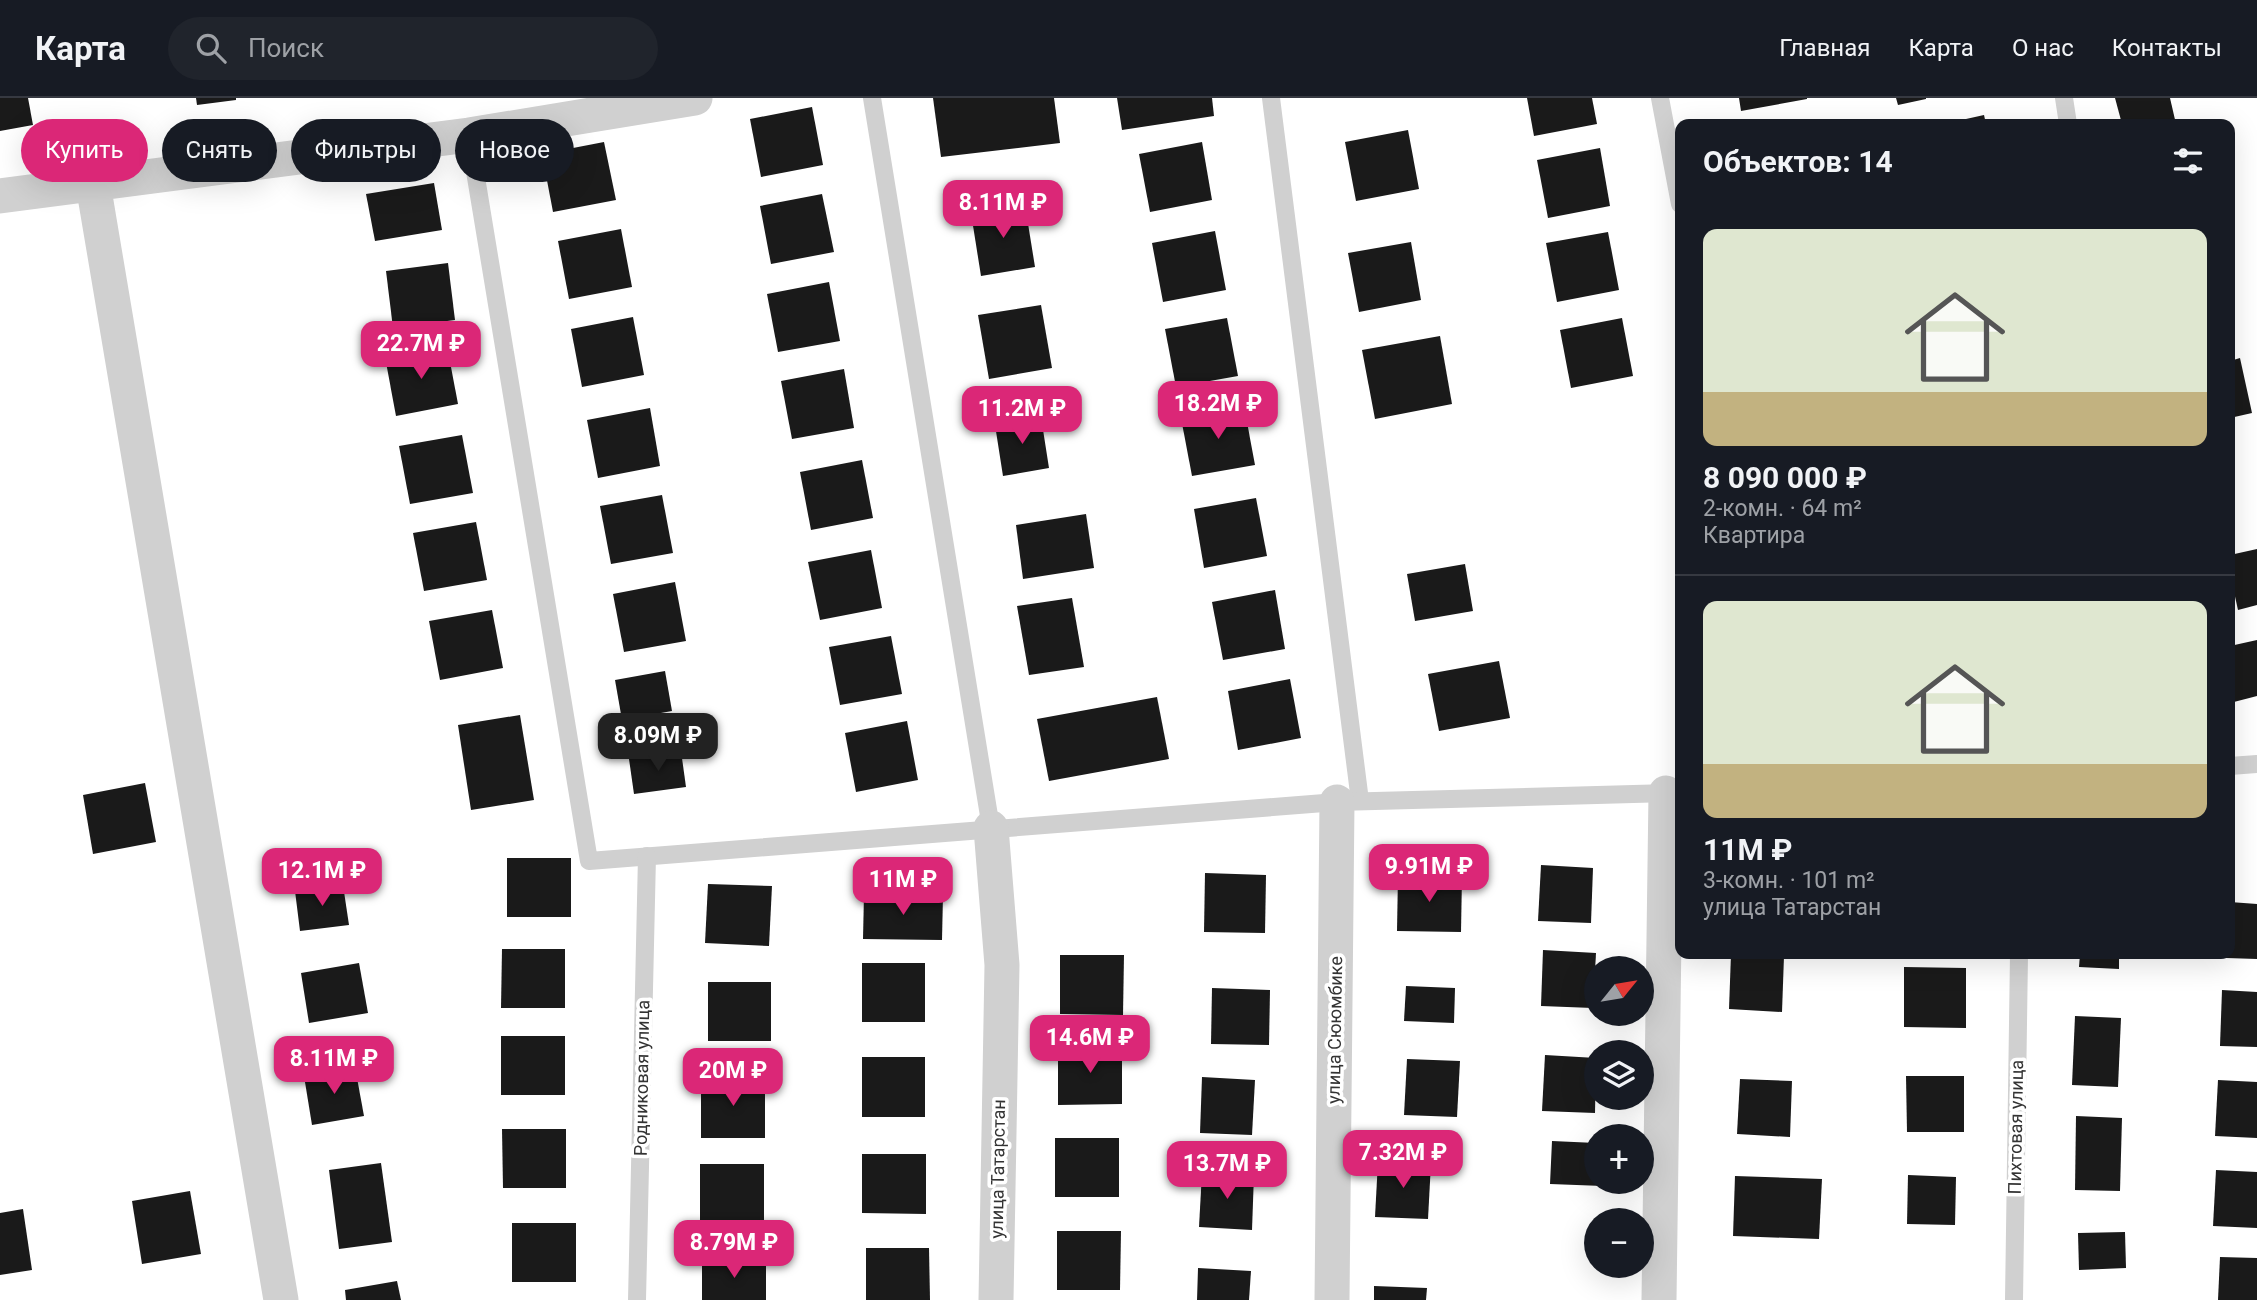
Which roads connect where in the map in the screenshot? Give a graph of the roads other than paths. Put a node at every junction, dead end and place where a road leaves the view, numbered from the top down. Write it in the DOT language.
graph roads {
  1 [pos="695,98"];
  2 [pos="872,98"];
  3 [pos="1271,98"];
  4 [pos="1660,98"];
  5 [pos="2064,98"];
  6 [pos="567,119"];
  7 [pos="2067,119"];
  8 [pos="455,137"];
  9 [pos="1675,178"];
  10 [pos="477,182"];
  11 [pos="93,184"];
  12 [pos="0,196"];
  13 [pos="2257,764"];
  14 [pos="2235,766"];
  15 [pos="1673,793"];
  16 [pos="1349,801"];
  17 [pos="991,828"];
  18 [pos="647,856"];
  19 [pos="2019,959"];
  20 [pos="281,1300"];
  21 [pos="637,1300"];
  22 [pos="996,1300"];
  23 [pos="1332,1300"];
  24 [pos="1659,1300"];
  25 [pos="2014,1300"];
  1 -- 6 [label="street"];
  2 -- 17 [label="lane"];
  3 -- 16 [label="lane"];
  4 -- 9 [label="lane"];
  5 -- 7 [label="lane"];
  8 -- 11 [label="street"];
  10 -- 18 [label="lane"];
  11 -- 12 [label="street"];
  11 -- 20 [label="street"];
  13 -- 14 [label="lane"];
  15 -- 16 [label="lane"];
  15 -- 24 [label="street"];
  16 -- 17 [label="lane"];
  16 -- 23 [label="street, улица Сююмбике"];
  17 -- 18 [label="lane"];
  17 -- 22 [label="street, улица Татарстан"];
  18 -- 21 [label="lane, Родниковая улица"];
  19 -- 25 [label="lane, Пихтовая улица"];
}
